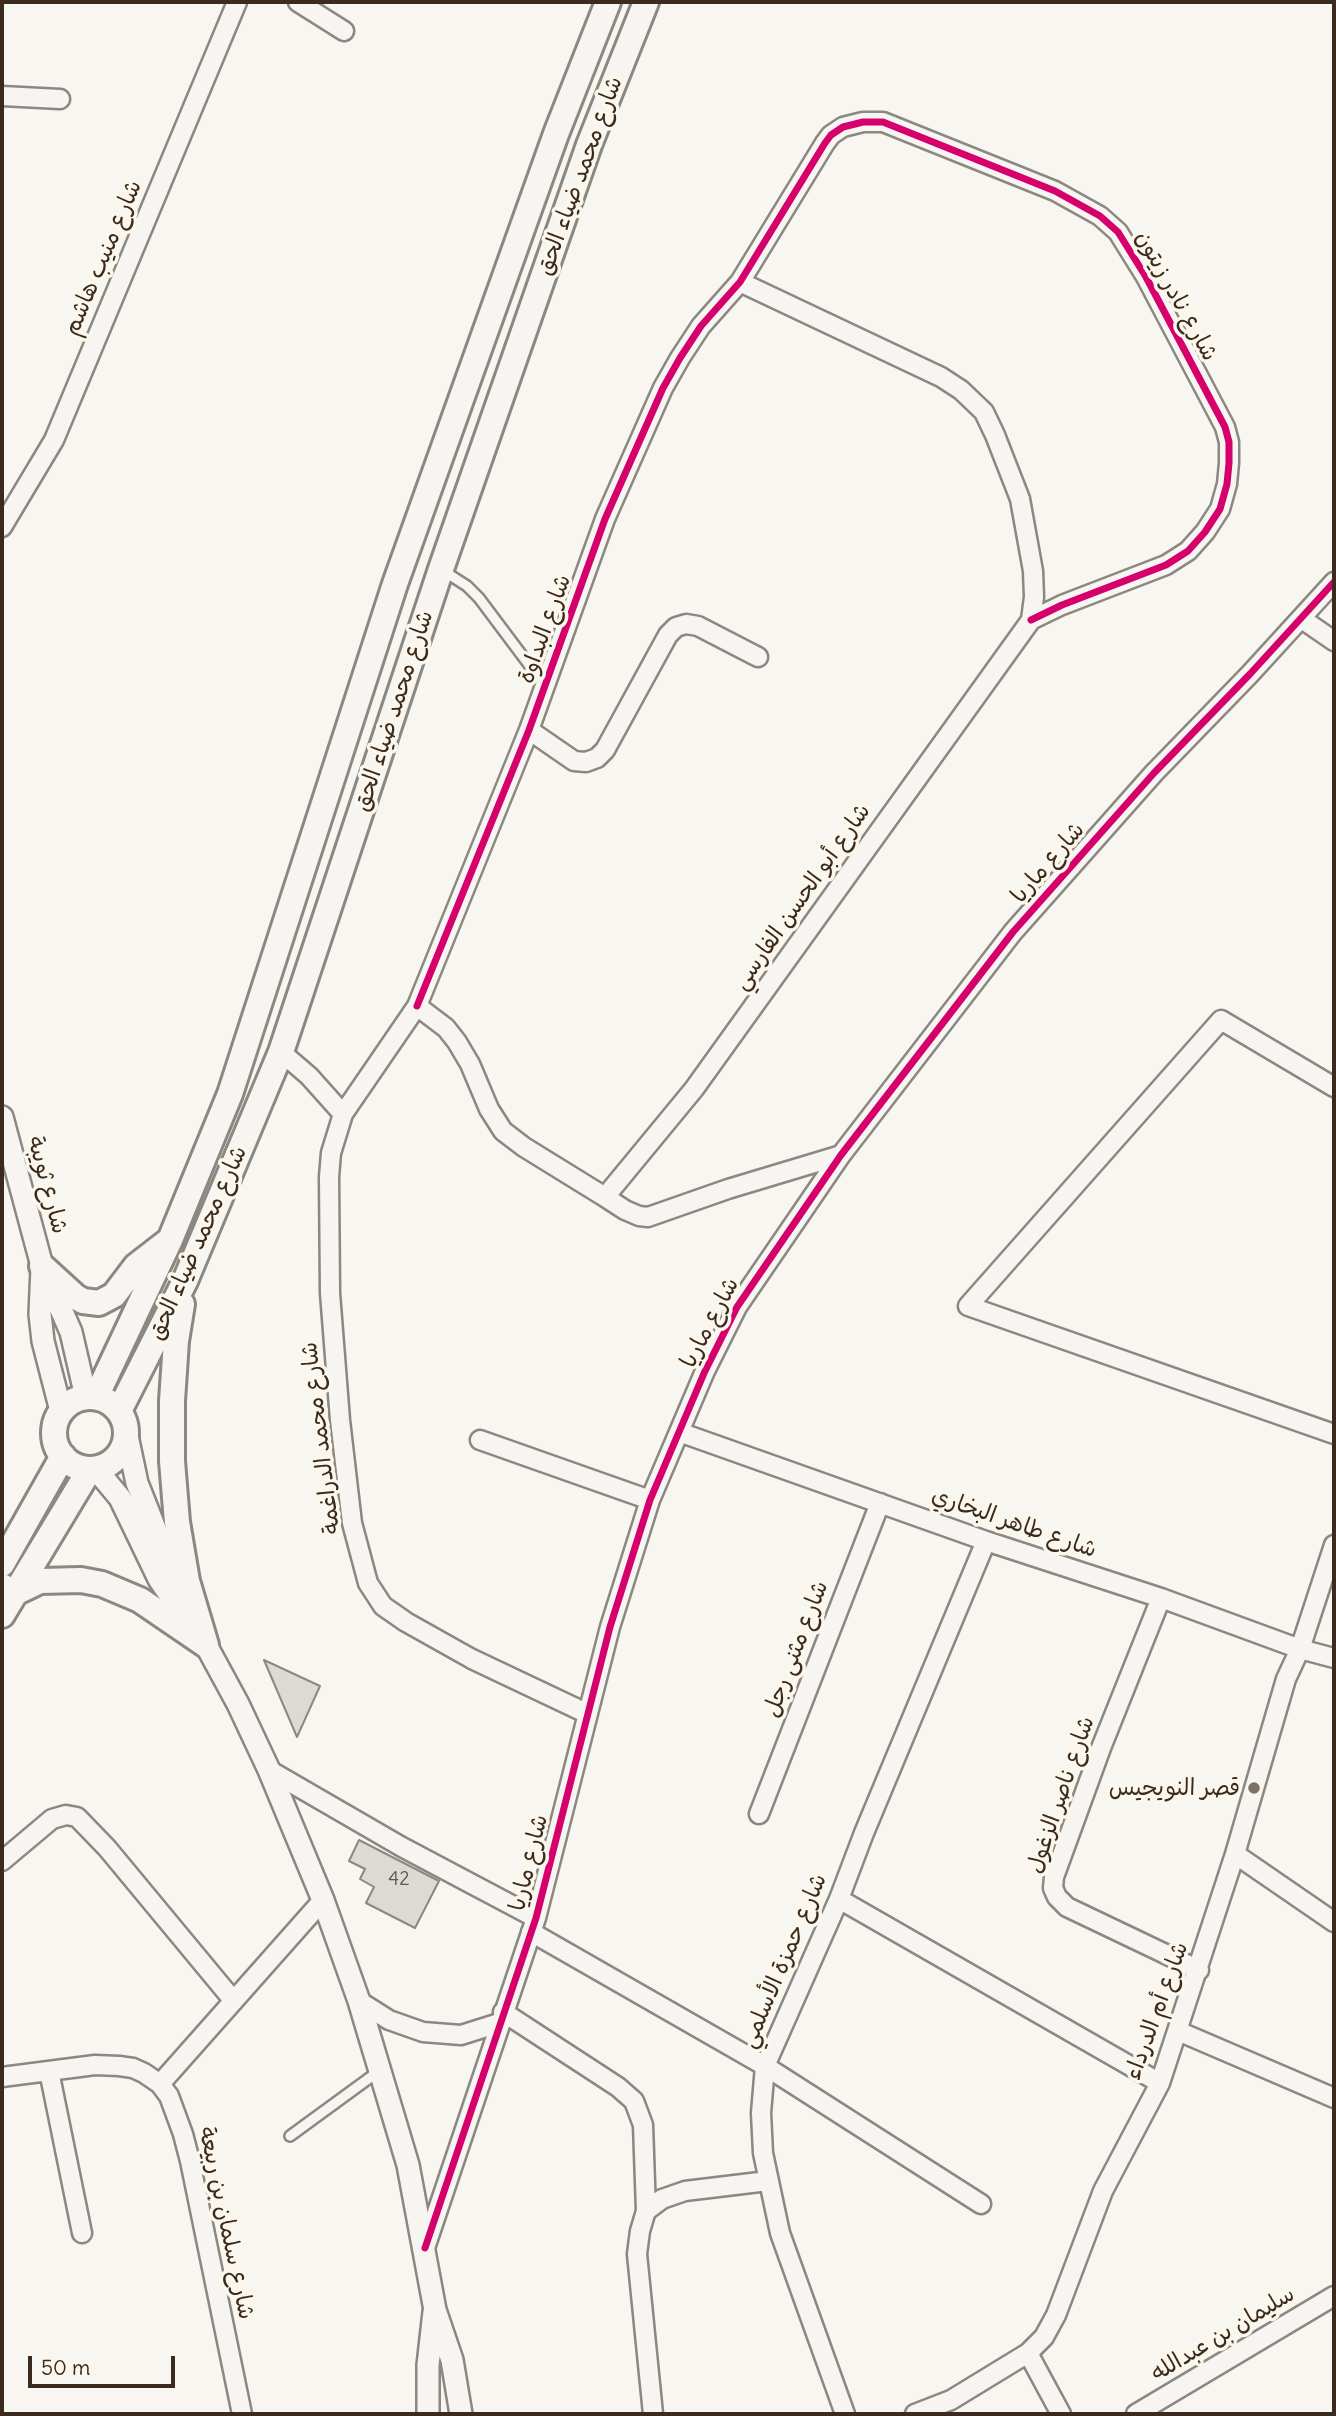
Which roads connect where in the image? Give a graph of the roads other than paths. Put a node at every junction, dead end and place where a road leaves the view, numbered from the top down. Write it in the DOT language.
graph roads {
  1 [pos="237,2"];
  2 [pos="298,2"];
  3 [pos="608,2"];
  4 [pos="646,2"];
  5 [pos="344,31"];
  6 [pos="2,96"];
  7 [pos="60,99"];
  8 [pos="740,282"];
  9 [pos="2,525"];
  10 [pos="441,569"];
  11 [pos="1334,582"];
  12 [pos="1031,620"];
  13 [pos="1302,620"];
  14 [pos="1334,641"];
  15 [pos="758,657"];
  16 [pos="544,686"];
  17 [pos="529,730"];
  18 [pos="417,1006"];
  19 [pos="281,1052"];
  20 [pos="1334,1087"];
  21 [pos="343,1114"];
  22 [pos="2,1117"];
  23 [pos="841,1154"];
  24 [pos="605,1197"];
  25 [pos="170,1240"];
  26 [pos="42,1266"];
  27 [pos="186,1281"];
  28 [pos="91,1397"];
  29 [pos="61,1411"];
  30 [pos="122,1421"];
  31 [pos="679,1432"];
  32 [pos="1334,1434"];
  33 [pos="480,1440"];
  34 [pos="63,1456"];
  35 [pos="92,1468"];
  36 [pos="650,1500"];
  37 [pos="880,1503"];
  38 [pos="986,1541"];
  39 [pos="1334,1545"];
  40 [pos="2,1564"];
  41 [pos="8,1590"];
  42 [pos="1161,1598"];
  43 [pos="180,1606"];
  44 [pos="2,1615"];
  45 [pos="206,1645"];
  46 [pos="1300,1649"];
  47 [pos="1334,1658"];
  48 [pos="586,1713"];
  49 [pos="269,1770"];
  50 [pos="758,1814"];
  51 [pos="1235,1854"];
  52 [pos="2,1861"];
  53 [pos="839,1899"];
  54 [pos="323,1900"];
  55 [pos="1334,1922"];
  56 [pos="533,1925"];
  57 [pos="1199,1970"];
  58 [pos="233,2000"];
  59 [pos="359,2001"];
  60 [pos="501,2018"];
  61 [pos="1178,2031"];
  62 [pos="765,2066"];
  63 [pos="380,2070"];
  64 [pos="49,2071"];
  65 [pos="2,2077"];
  66 [pos="1160,2083"];
  67 [pos="160,2084"];
  68 [pos="1334,2098"];
  69 [pos="290,2136"];
  70 [pos="768,2181"];
  71 [pos="981,2204"];
  72 [pos="646,2211"];
  73 [pos="82,2233"];
  74 [pos="425,2248"];
  75 [pos="1334,2296"];
  76 [pos="435,2309"];
  77 [pos="1028,2353"];
  78 [pos="242,2414"];
  79 [pos="428,2414"];
  80 [pos="461,2414"];
  81 [pos="653,2414"];
  82 [pos="845,2414"];
  83 [pos="915,2414"];
  84 [pos="1061,2414"];
  85 [pos="1136,2414"];
  1 -- 9 [label="street, شارع منيب هاشم"];
  2 -- 5 [label="street"];
  3 -- 25 [label="main road, شارع محمد ضياء الحق"];
  4 -- 10 [label="main road, شارع محمد ضياء الحق"];
  6 -- 7 [label="street"];
  8 -- 12 [label="street"];
  8 -- 12 [label="street, شارع نادر زيتون"];
  8 -- 16 [label="street, شارع البداوة"];
  10 -- 16 [label="lane"];
  10 -- 19 [label="main road, شارع محمد ضياء الحق"];
  11 -- 13 [label="street, شارع ماريا"];
  12 -- 24 [label="street, شارع أبو الحسن الفارسي"];
  13 -- 14 [label="street"];
  13 -- 23 [label="street, شارع ماريا"];
  15 -- 17 [label="street"];
  16 -- 17 [label="street, شارع البداوة"];
  17 -- 18 [label="street, شارع البداوة"];
  18 -- 21 [label="street"];
  18 -- 24 [label="street"];
  19 -- 21 [label="street"];
  19 -- 27 [label="main road, شارع محمد ضياء الحق"];
  20 -- 32 [label="street"];
  21 -- 48 [label="street, شارع محمد الدراغمة"];
  22 -- 26 [label="street, شارع ثويبة"];
  23 -- 24 [label="street"];
  23 -- 31 [label="street, شارع ماريا"];
  25 -- 26 [label="main road"];
  25 -- 28 [label="main road, شارع محمد ضياء الحق"];
  26 -- 28 [label="street, شارع ثويبة"];
  26 -- 29 [label="street, شارع ثويبة"];
  27 -- 30 [label="main road, شارع محمد ضياء الحق"];
  27 -- 45 [label="main road"];
  28 -- 29 [label="main road"];
  28 -- 30 [label="main road"];
  29 -- 34 [label="main road"];
  30 -- 35 [label="main road"];
  30 -- 43 [label="street"];
  31 -- 36 [label="street, شارع ماريا"];
  31 -- 37 [label="street, شارع طاهر البخاري"];
  33 -- 36 [label="street"];
  34 -- 35 [label="main road"];
  34 -- 40 [label="main road"];
  35 -- 41 [label="main road"];
  35 -- 43 [label="street"];
  36 -- 48 [label="street, شارع ماريا"];
  37 -- 38 [label="street, شارع طاهر البخاري"];
  37 -- 50 [label="street, شارع مثنى رجل"];
  38 -- 42 [label="street, شارع طاهر البخاري"];
  38 -- 53 [label="street, شارع حمزة الأسلمي"];
  39 -- 46 [label="street, شارع أم الدرداء"];
  41 -- 44 [label="main road"];
  41 -- 45 [label="main road"];
  42 -- 46 [label="street, شارع طاهر البخاري"];
  42 -- 57 [label="street, شارع ناصر الزغول"];
  43 -- 45 [label="street"];
  45 -- 49 [label="street"];
  46 -- 47 [label="street, شارع طاهر البخاري"];
  46 -- 51 [label="street, شارع أم الدرداء"];
  48 -- 56 [label="street, شارع ماريا"];
  49 -- 54 [label="street"];
  49 -- 56 [label="street"];
  51 -- 55 [label="street"];
  51 -- 57 [label="street, شارع أم الدرداء"];
  52 -- 58 [label="street"];
  53 -- 62 [label="street, شارع حمزة الأسلمي"];
  53 -- 66 [label="street"];
  54 -- 58 [label="street"];
  54 -- 59 [label="street"];
  56 -- 60 [label="street, شارع ماريا"];
  56 -- 62 [label="street"];
  57 -- 61 [label="street, شارع أم الدرداء"];
  58 -- 67 [label="street"];
  59 -- 60 [label="street"];
  59 -- 63 [label="street"];
  60 -- 72 [label="street"];
  60 -- 74 [label="street, شارع ماريا"];
  61 -- 66 [label="street, شارع أم الدرداء"];
  61 -- 68 [label="street"];
  62 -- 70 [label="street, شارع حمزة الأسلمي"];
  62 -- 71 [label="street"];
  63 -- 69 [label="lane"];
  63 -- 74 [label="street"];
  64 -- 65 [label="street"];
  64 -- 67 [label="street"];
  64 -- 73 [label="street"];
  66 -- 77 [label="street, شارع أم الدرداء"];
  67 -- 78 [label="street, شارع سلمان بن ربيعة"];
  70 -- 72 [label="street"];
  70 -- 82 [label="street, شارع حمزة الأسلمي"];
  72 -- 81 [label="street"];
  74 -- 76 [label="street"];
  75 -- 85 [label="street, سليمان بن عبدالله"];
  76 -- 79 [label="street"];
  76 -- 80 [label="street"];
  77 -- 83 [label="street, شارع أم الدرداء"];
  77 -- 84 [label="street"];
}
